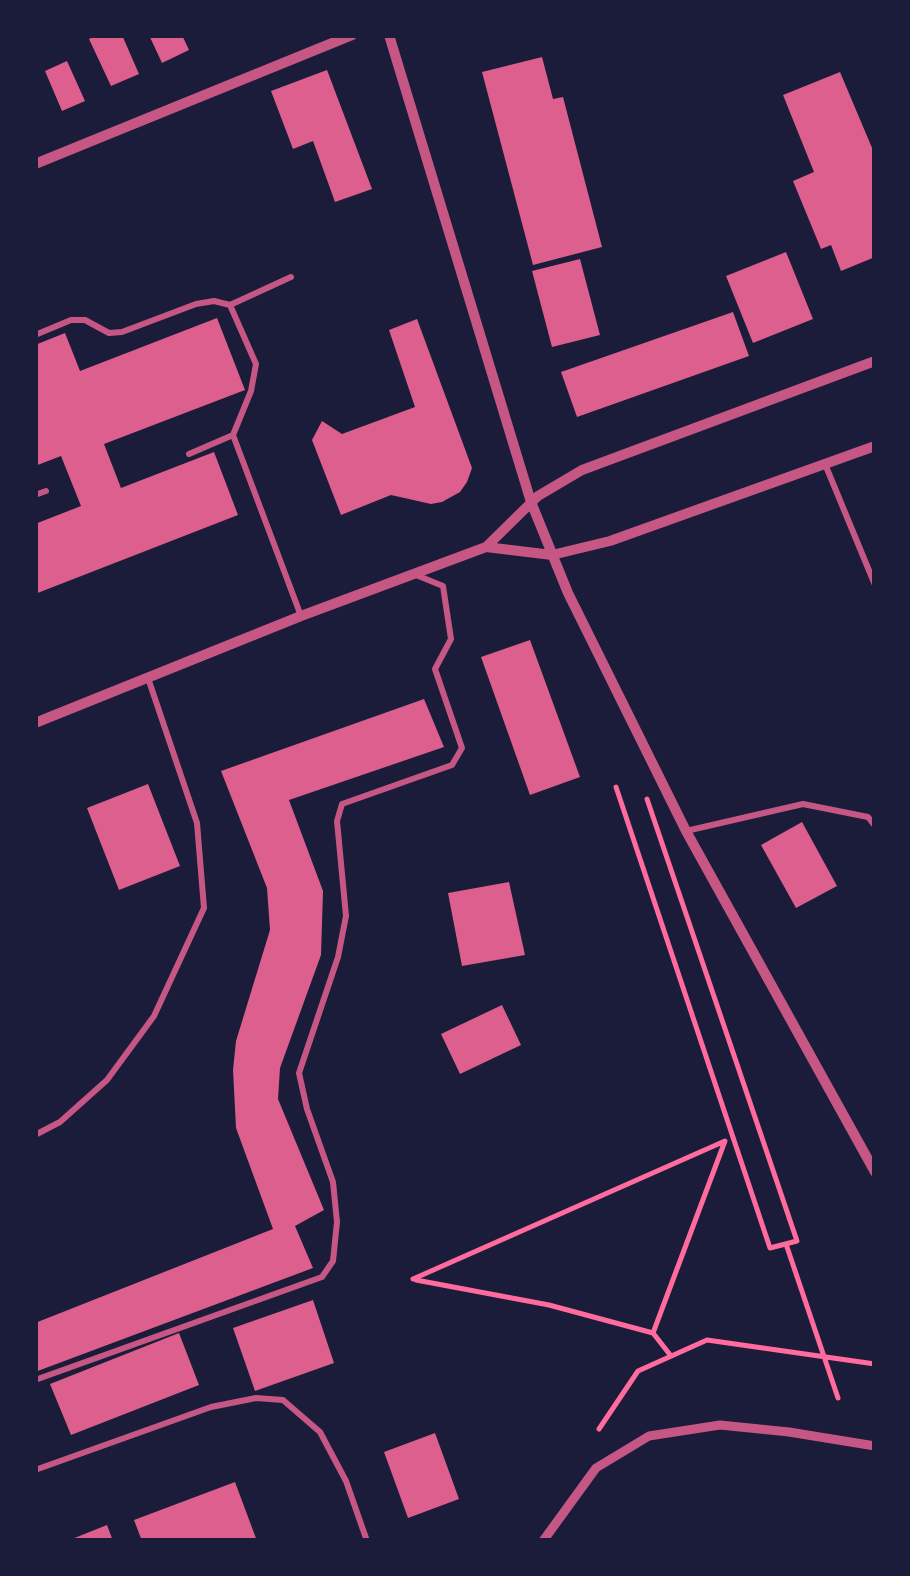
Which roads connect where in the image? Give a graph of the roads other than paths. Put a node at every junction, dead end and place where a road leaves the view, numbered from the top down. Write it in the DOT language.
graph roads {
  1 [pos="352,35"];
  2 [pos="390,35"];
  3 [pos="35,164"];
  4 [pos="292,277"];
  5 [pos="230,306"];
  6 [pos="35,335"];
  7 [pos="875,361"];
  8 [pos="232,436"];
  9 [pos="875,446"];
  10 [pos="188,454"];
  11 [pos="825,464"];
  12 [pos="46,491"];
  13 [pos="35,494"];
  14 [pos="530,502"];
  15 [pos="486,547"];
  16 [pos="552,555"];
  17 [pos="414,574"];
  18 [pos="875,585"];
  19 [pos="301,616"];
  20 [pos="148,678"];
  21 [pos="35,723"];
  22 [pos="875,826"];
  23 [pos="686,831"];
  24 [pos="35,1135"];
  25 [pos="874,1164"];
  26 [pos="35,1380"];
  27 [pos="875,1446"];
  28 [pos="35,1470"];
  29 [pos="366,1541"];
  30 [pos="543,1541"];
  1 -- 3 [label="street"];
  2 -- 14 [label="street"];
  4 -- 5 [label="lane"];
  5 -- 6 [label="lane"];
  5 -- 8 [label="lane"];
  7 -- 14 [label="street"];
  8 -- 10 [label="lane"];
  8 -- 19 [label="lane"];
  9 -- 11 [label="street"];
  11 -- 16 [label="street"];
  11 -- 18 [label="lane"];
  12 -- 13 [label="lane"];
  14 -- 15 [label="street"];
  14 -- 16 [label="street"];
  15 -- 16 [label="street"];
  15 -- 17 [label="street"];
  16 -- 23 [label="street"];
  17 -- 19 [label="street"];
  17 -- 26 [label="lane"];
  19 -- 20 [label="street"];
  20 -- 21 [label="street"];
  20 -- 24 [label="lane"];
  22 -- 23 [label="lane"];
  23 -- 25 [label="street"];
  27 -- 30 [label="street"];
  28 -- 29 [label="lane"];
}
